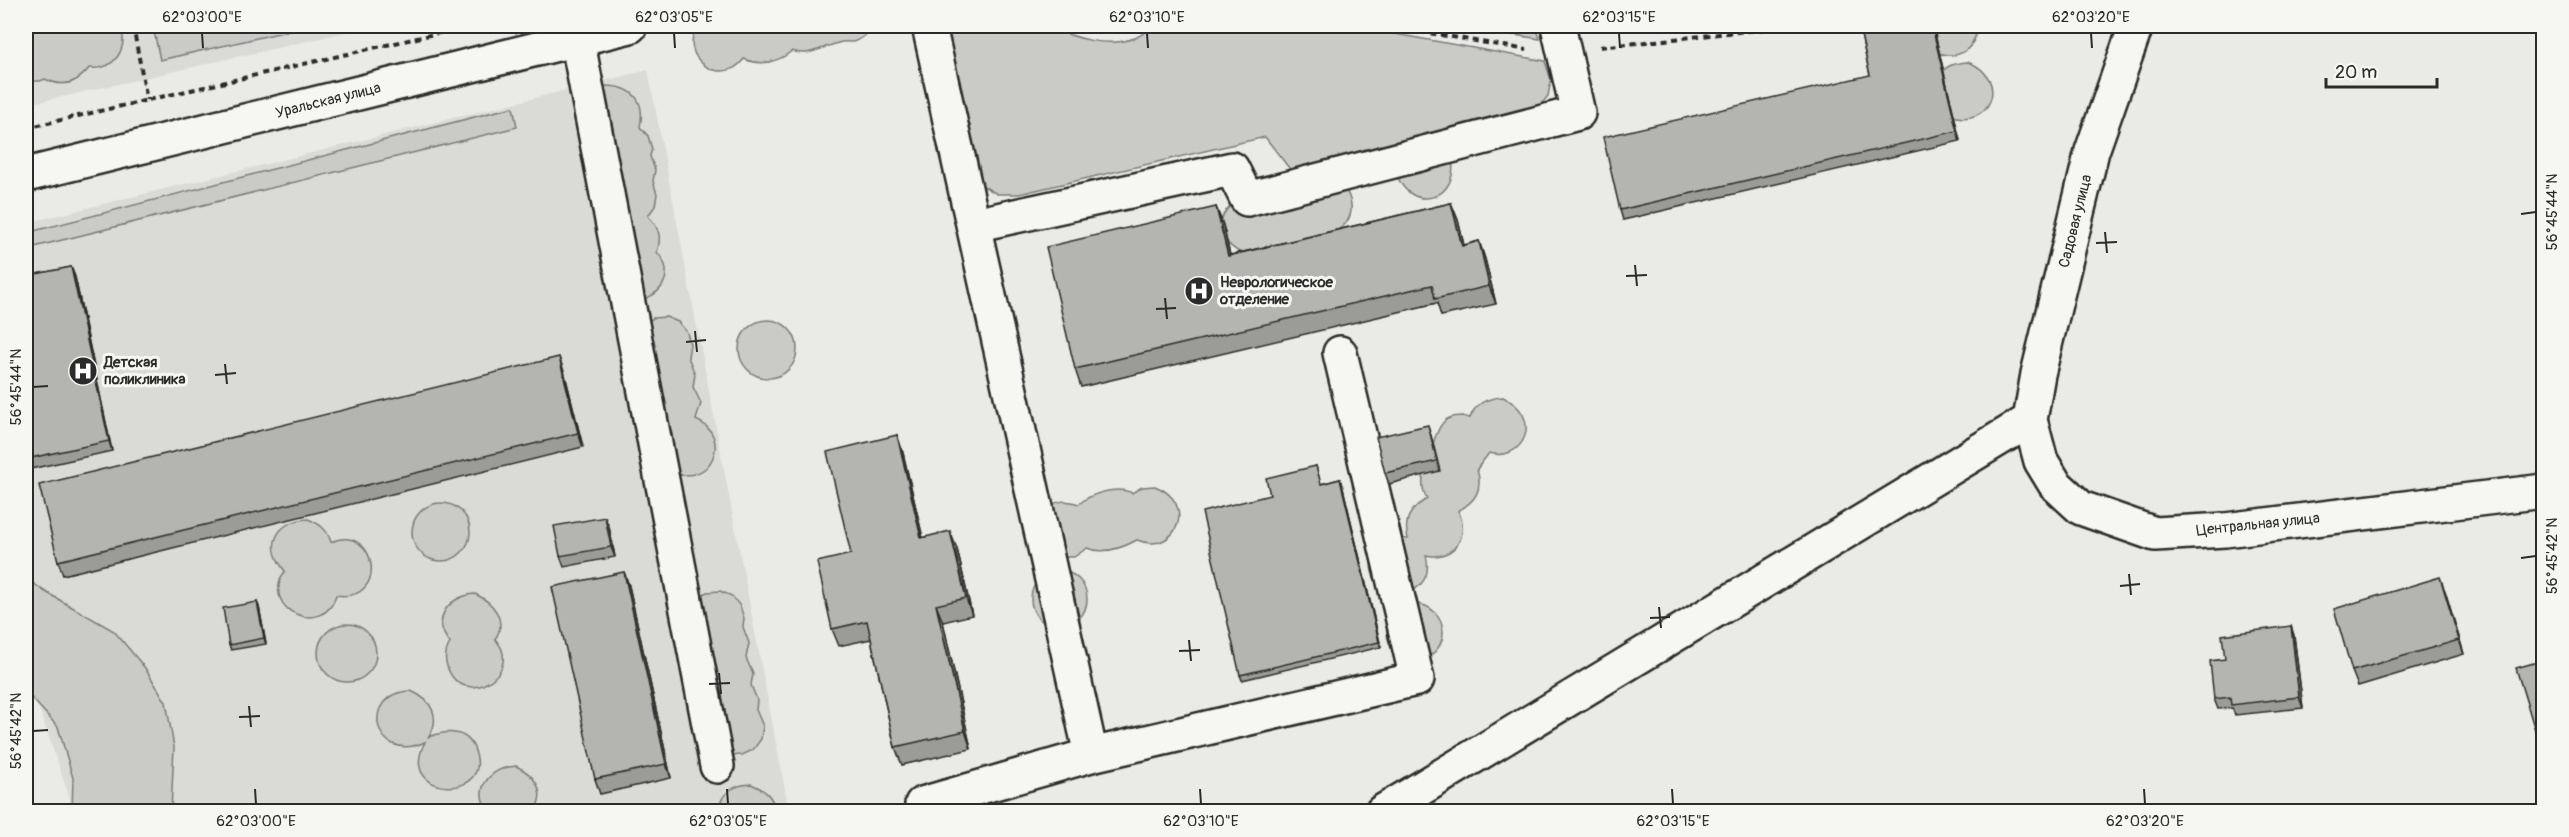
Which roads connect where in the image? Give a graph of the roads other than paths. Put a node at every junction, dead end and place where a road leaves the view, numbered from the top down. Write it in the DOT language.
graph roads {
  1 [pos="630,26"];
  2 [pos="929,26"];
  3 [pos="1558,26"];
  4 [pos="2136,26"];
  5 [pos="577,38"];
  6 [pos="26,175"];
  7 [pos="974,225"];
  8 [pos="1340,353"];
  9 [pos="2030,420"];
  10 [pos="2544,491"];
  11 [pos="1091,755"];
  12 [pos="717,766"];
  13 [pos="922,804"];
  14 [pos="1382,812"];
  1 -- 5 [label="street, Уральская улица"];
  2 -- 7 [label="street"];
  3 -- 7 [label="street"];
  4 -- 9 [label="street, Садовая улица"];
  5 -- 6 [label="street, Уральская улица"];
  5 -- 12 [label="street"];
  7 -- 11 [label="street"];
  8 -- 11 [label="street"];
  9 -- 10 [label="street, Центральная улица"];
  9 -- 14 [label="street"];
  11 -- 13 [label="street"];
}
